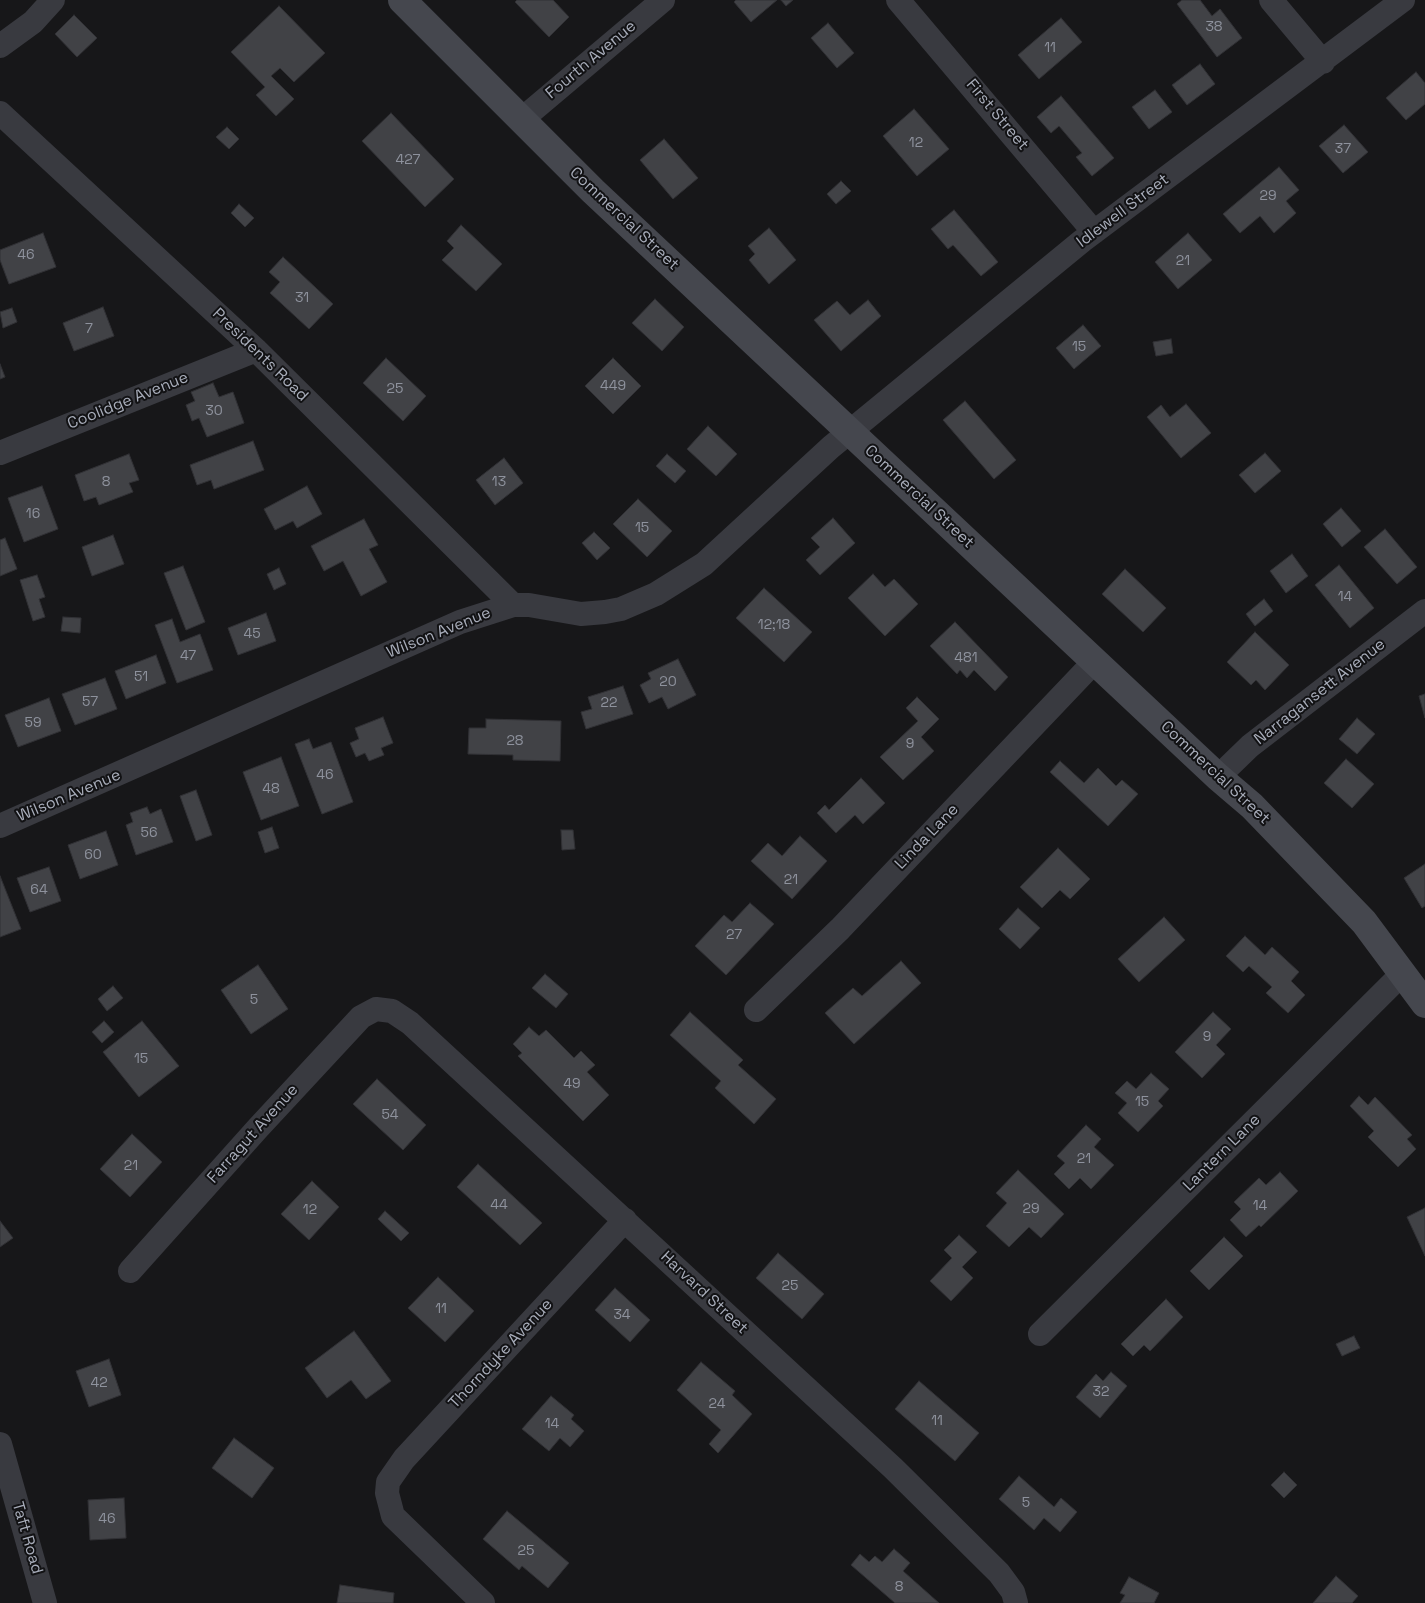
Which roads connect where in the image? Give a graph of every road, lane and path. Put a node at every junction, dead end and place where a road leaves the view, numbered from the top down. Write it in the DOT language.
graph roads {
  1 [pos="54,0"];
  2 [pos="402,0"];
  3 [pos="663,0"];
  4 [pos="898,0"];
  5 [pos="1271,0"];
  6 [pos="1403,0"];
  7 [pos="0,46"];
  8 [pos="1322,62"];
  9 [pos="0,113"];
  10 [pos="521,120"];
  11 [pos="1094,232"];
  12 [pos="256,350"];
  13 [pos="850,431"];
  14 [pos="0,453"];
  15 [pos="514,605"];
  16 [pos="1425,611"];
  17 [pos="1094,661"];
  18 [pos="1218,777"];
  19 [pos="0,826"];
  20 [pos="1403,973"];
  21 [pos="1425,1004"];
  22 [pos="383,1009"];
  23 [pos="756,1010"];
  24 [pos="625,1220"];
  25 [pos="130,1271"];
  26 [pos="1040,1334"];
  27 [pos="0,1444"];
  28 [pos="1014,1597"];
  29 [pos="45,1603"];
  30 [pos="483,1603"];
  1 -- 7 [label="street"];
  2 -- 10 [label="main road, Commercial Street"];
  3 -- 10 [label="street, Fourth Avenue"];
  4 -- 11 [label="street, First Street"];
  5 -- 8 [label="street"];
  6 -- 8 [label="street, Idlewell Street"];
  8 -- 11 [label="street, Idlewell Street"];
  9 -- 12 [label="street, Presidents Road"];
  10 -- 13 [label="main road, Commercial Street"];
  11 -- 13 [label="street, Idlewell Street"];
  12 -- 14 [label="street, Coolidge Avenue"];
  12 -- 15 [label="street, Presidents Road"];
  13 -- 15 [label="street, Wilson Avenue"];
  13 -- 17 [label="main road, Commercial Street"];
  15 -- 19 [label="street, Wilson Avenue"];
  16 -- 18 [label="street, Narragansett Avenue"];
  17 -- 18 [label="main road, Commercial Street"];
  17 -- 23 [label="street, Linda Lane"];
  18 -- 20 [label="main road, Commercial Street"];
  20 -- 21 [label="main road, Commercial Street"];
  20 -- 26 [label="street, Lantern Lane"];
  22 -- 24 [label="street, Harvard Street"];
  22 -- 25 [label="street, Farragut Avenue"];
  24 -- 28 [label="street, Harvard Street"];
  24 -- 30 [label="street, Thorndyke Avenue"];
  27 -- 29 [label="street, Taft Road"];
}
